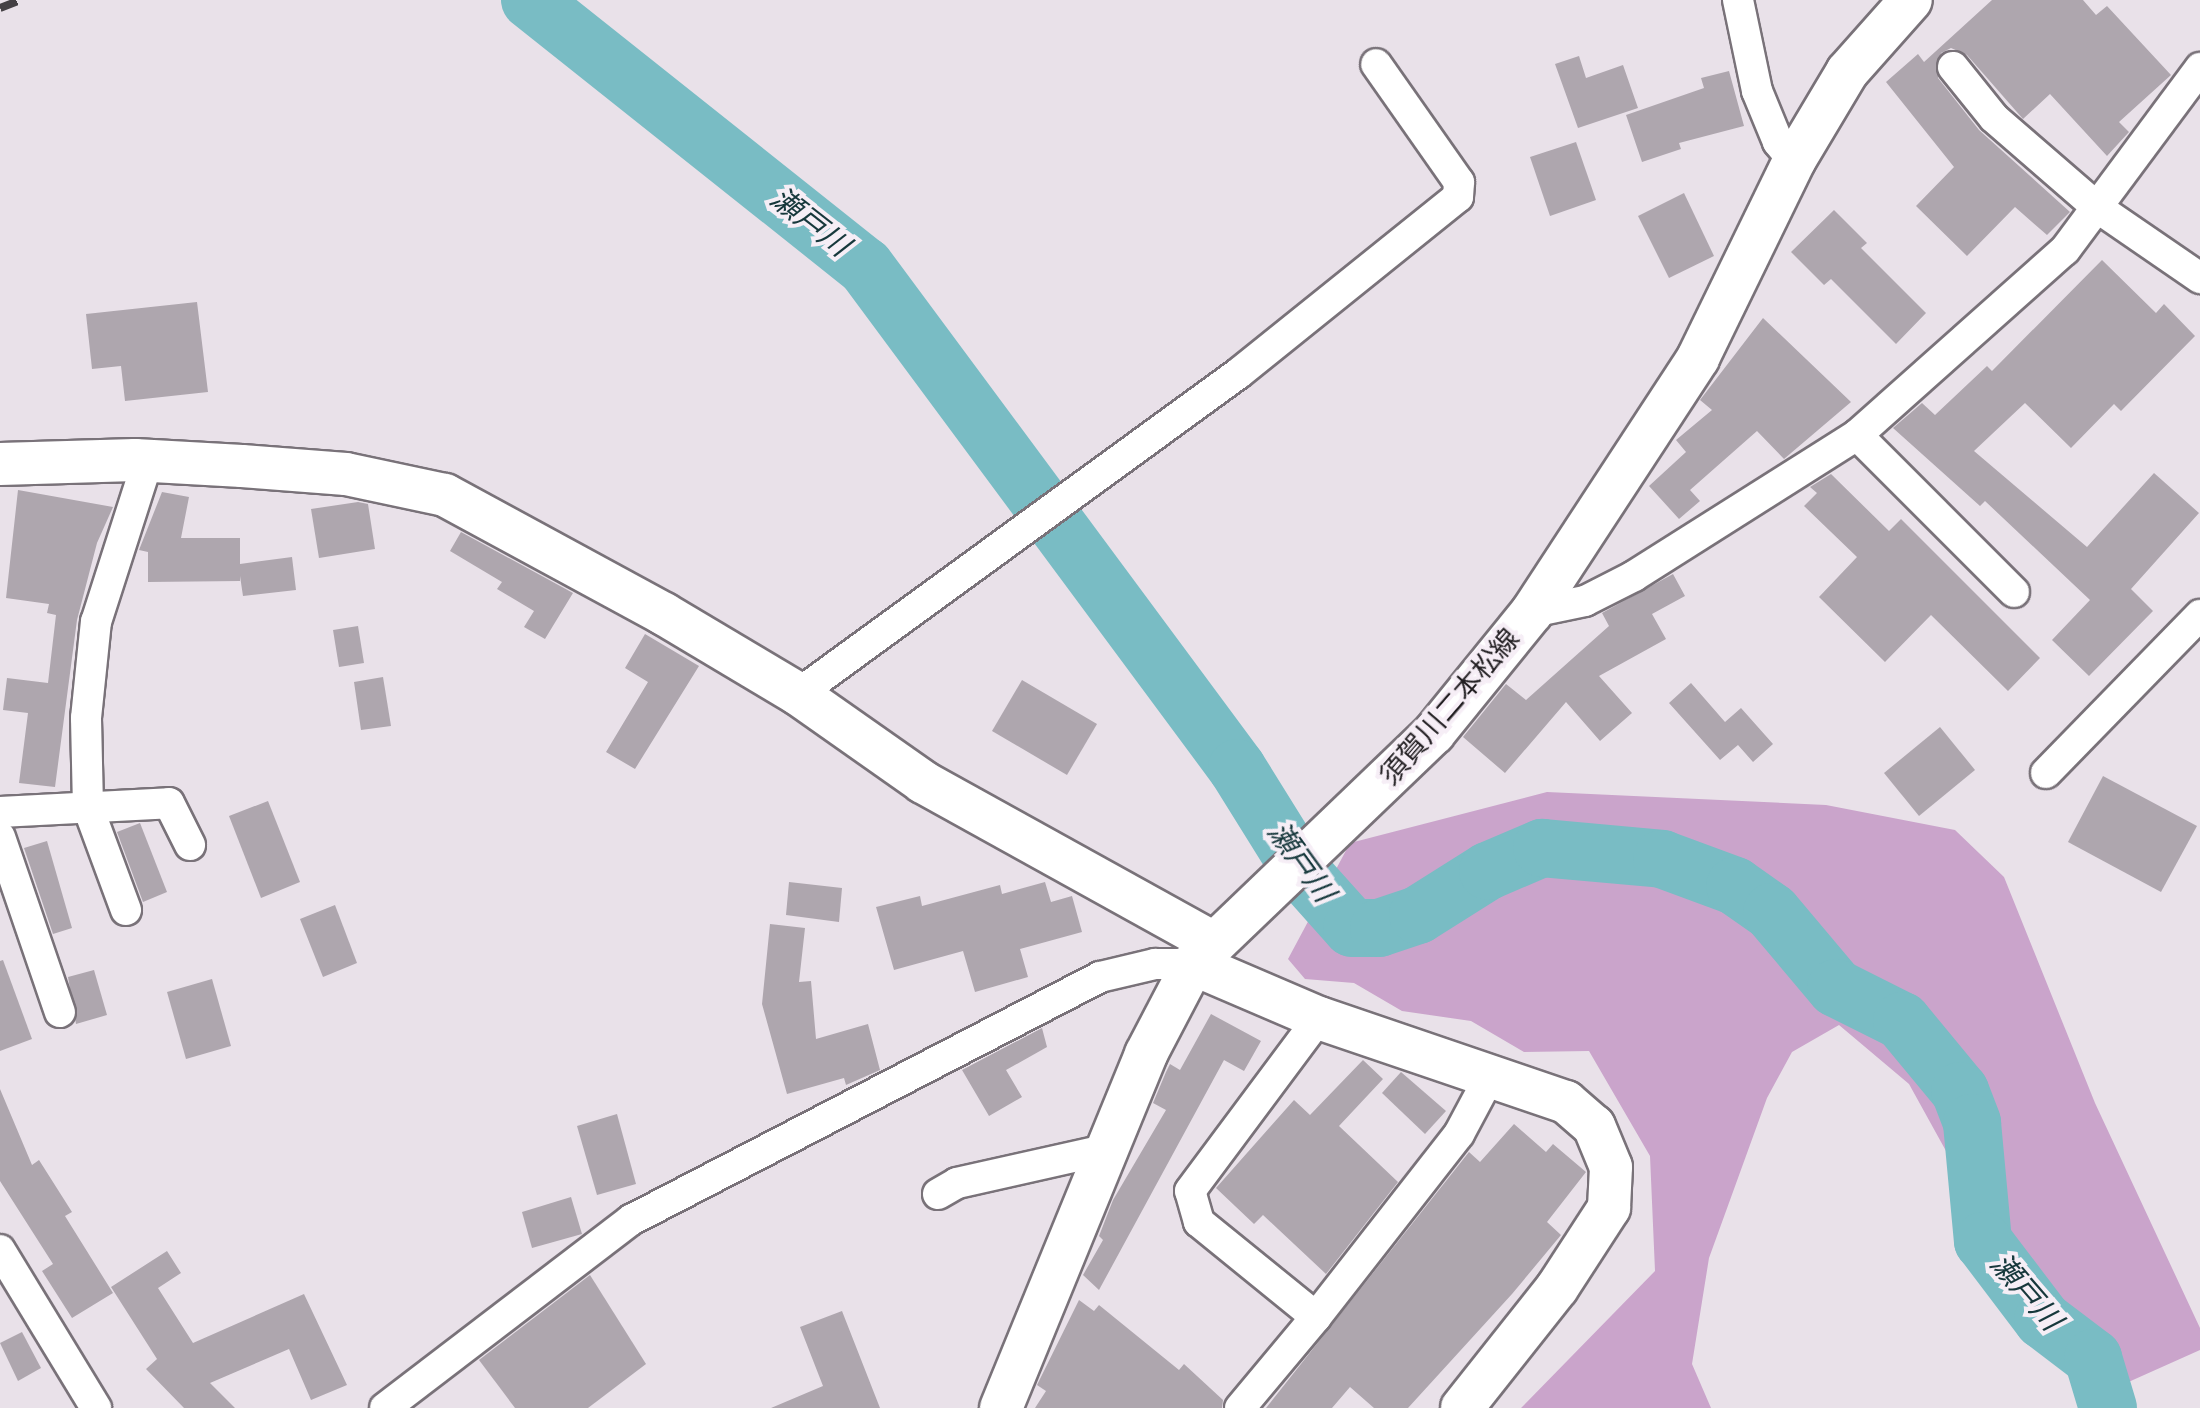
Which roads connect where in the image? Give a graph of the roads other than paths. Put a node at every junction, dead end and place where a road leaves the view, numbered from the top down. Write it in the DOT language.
graph roads {
  1 [pos="1738,0"];
  2 [pos="1911,0"];
  3 [pos="1376,64"];
  4 [pos="1953,67"];
  5 [pos="2200,68"];
  6 [pos="1794,161"];
  7 [pos="2098,208"];
  8 [pos="2200,278"];
  9 [pos="1857,435"];
  10 [pos="148,460"];
  11 [pos="0,464"];
  12 [pos="2014,592"];
  13 [pos="1532,612"];
  14 [pos="2200,615"];
  15 [pos="798,694"];
  16 [pos="2046,773"];
  17 [pos="88,807"];
  18 [pos="0,812"];
  19 [pos="0,837"];
  20 [pos="190,845"];
  21 [pos="126,910"];
  22 [pos="1214,942"];
  23 [pos="60,1012"];
  24 [pos="1319,1018"];
  25 [pos="1490,1074"];
  26 [pos="1109,1149"];
  27 [pos="938,1194"];
  28 [pos="0,1250"];
  29 [pos="1316,1318"];
  30 [pos="96,1408"];
  31 [pos="385,1408"];
  32 [pos="1000,1408"];
  33 [pos="1240,1408"];
  34 [pos="1462,1408"];
  1 -- 6 [label="street"];
  2 -- 6 [label="street, 須賀川二本松線"];
  3 -- 15 [label="street"];
  4 -- 7 [label="street"];
  5 -- 7 [label="street"];
  6 -- 13 [label="street, 須賀川二本松線"];
  7 -- 8 [label="street"];
  7 -- 9 [label="street"];
  9 -- 12 [label="street"];
  9 -- 13 [label="street"];
  10 -- 11 [label="street"];
  10 -- 15 [label="street"];
  10 -- 17 [label="street"];
  13 -- 22 [label="street, 須賀川二本松線"];
  14 -- 16 [label="street"];
  15 -- 22 [label="street"];
  17 -- 18 [label="street"];
  17 -- 20 [label="street"];
  17 -- 21 [label="street"];
  19 -- 23 [label="street"];
  22 -- 24 [label="street"];
  22 -- 26 [label="street, 須賀川二本松線"];
  22 -- 31 [label="street"];
  24 -- 25 [label="street"];
  24 -- 29 [label="street"];
  25 -- 29 [label="street"];
  25 -- 34 [label="street"];
  26 -- 27 [label="street"];
  26 -- 32 [label="street, 須賀川二本松線"];
  28 -- 30 [label="street"];
  29 -- 33 [label="street"];
}
